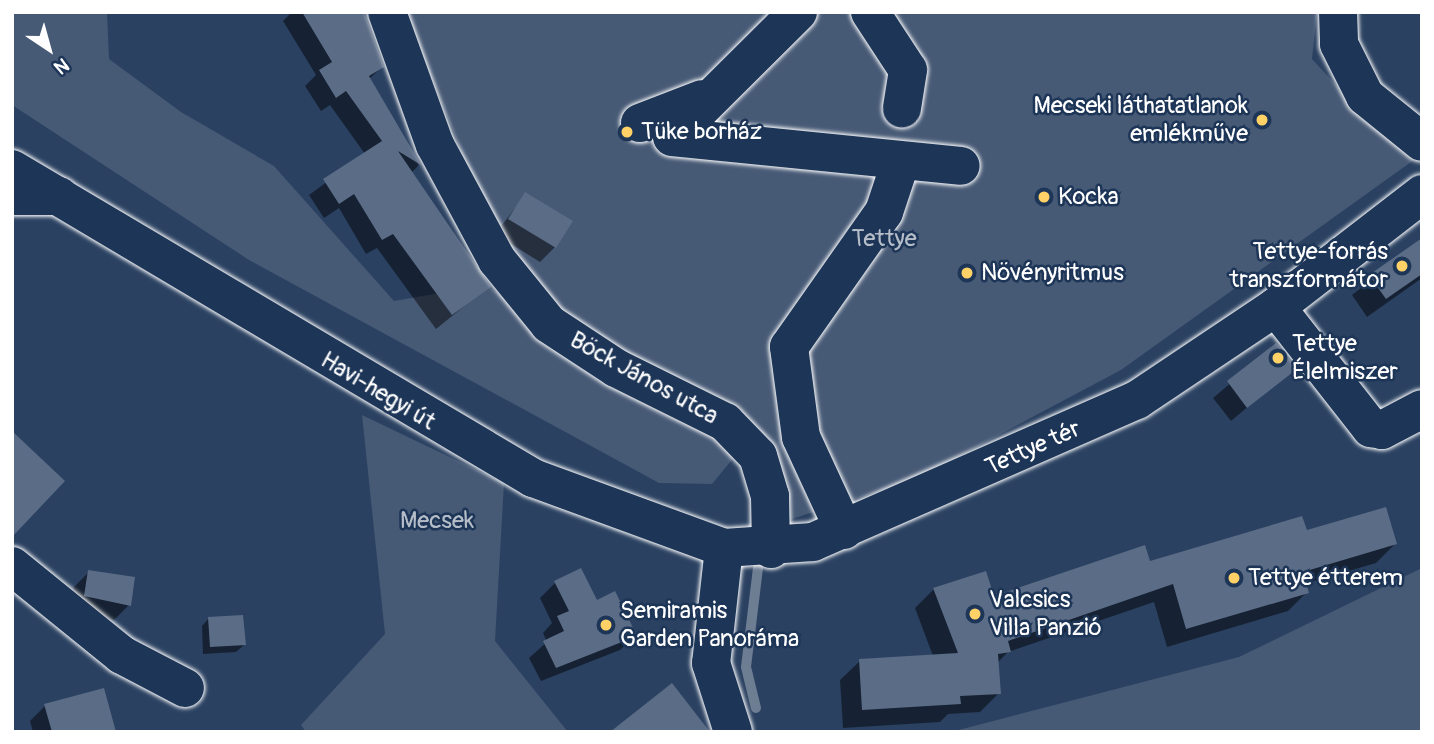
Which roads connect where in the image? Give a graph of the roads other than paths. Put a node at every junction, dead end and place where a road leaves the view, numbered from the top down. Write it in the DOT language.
graph roads {
  1 [pos="387,12"];
  2 [pos="798,12"];
  3 [pos="870,12"];
  4 [pos="1338,12"];
  5 [pos="717,93"];
  6 [pos="902,109"];
  7 [pos="640,123"];
  8 [pos="1422,142"];
  9 [pos="900,164"];
  10 [pos="961,166"];
  11 [pos="12,169"];
  12 [pos="1422,194"];
  13 [pos="12,196"];
  14 [pos="60,196"];
  15 [pos="1276,307"];
  16 [pos="1422,409"];
  17 [pos="844,530"];
  18 [pos="771,537"];
  19 [pos="724,548"];
  20 [pos="12,566"];
  21 [pos="185,688"];
  22 [pos="733,732"];
  1 -- 18 [label="street, Böck János utca"];
  2 -- 5 [label="street"];
  3 -- 6 [label="street"];
  4 -- 8 [label="street"];
  5 -- 7 [label="street"];
  5 -- 9 [label="street"];
  9 -- 10 [label="street"];
  9 -- 17 [label="street"];
  11 -- 14 [label="street, Havi-hegyi út"];
  12 -- 15 [label="street, Tettye tér"];
  13 -- 14 [label="street"];
  14 -- 19 [label="street, Havi-hegyi út"];
  15 -- 16 [label="street"];
  15 -- 17 [label="street, Tettye tér"];
  17 -- 18 [label="street, Tettye tér"];
  18 -- 19 [label="street, Havi-hegyi út"];
  19 -- 22 [label="street"];
  20 -- 21 [label="street"];
}
